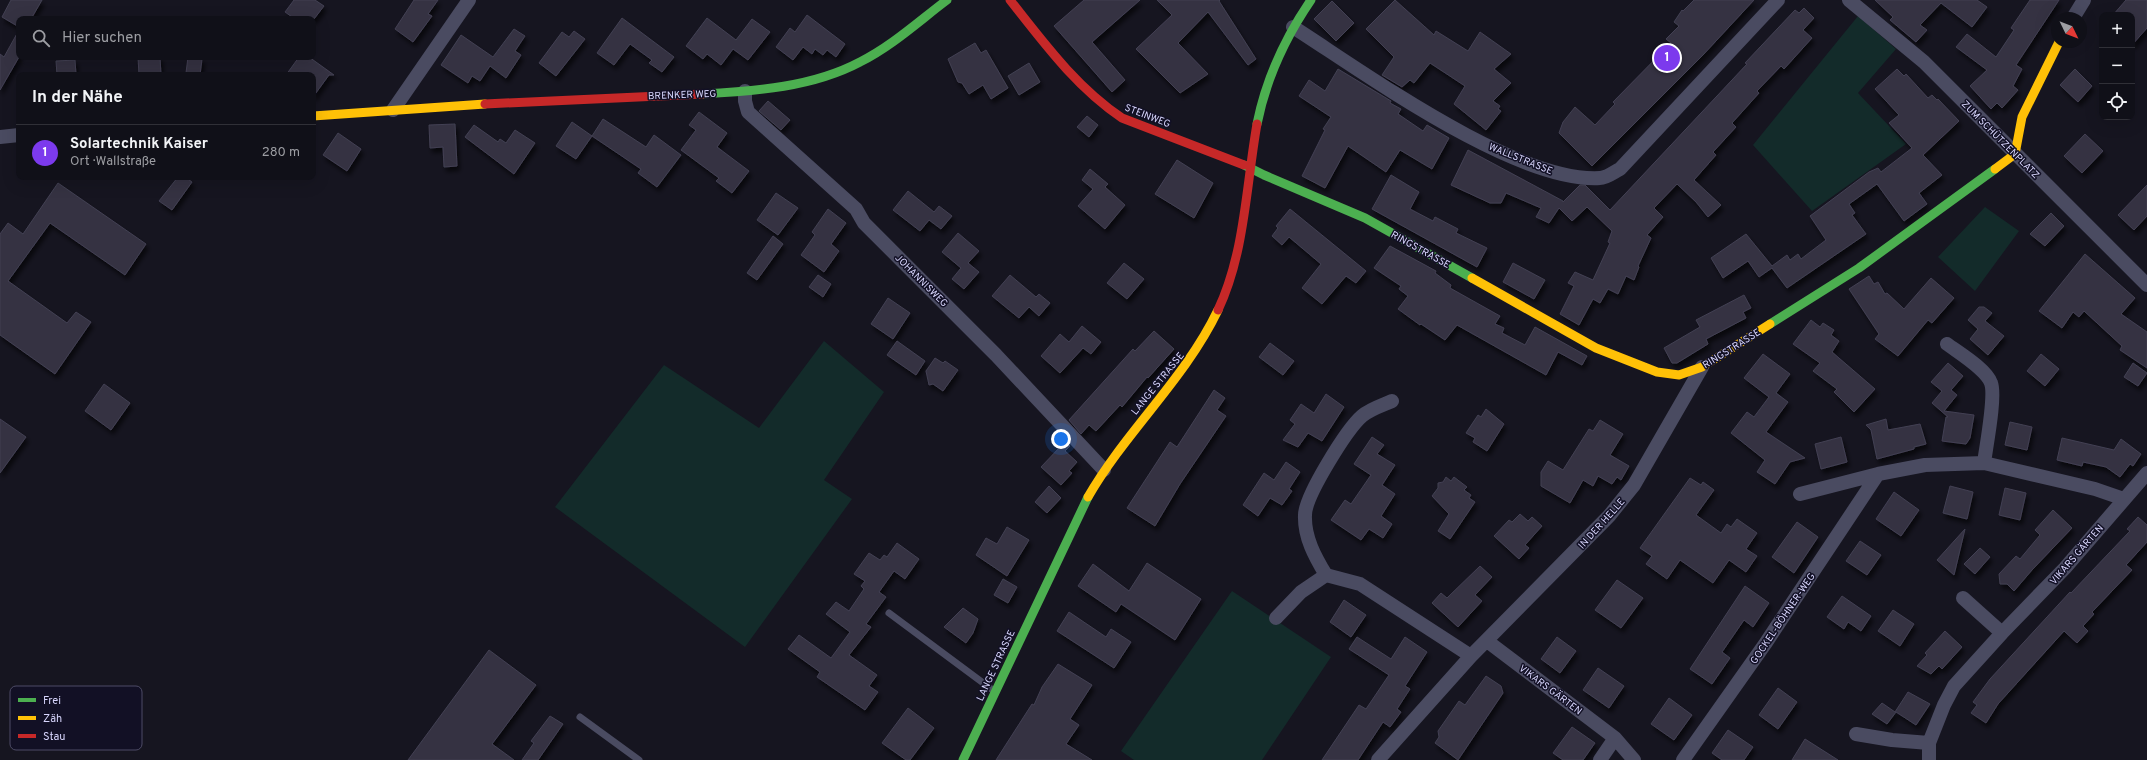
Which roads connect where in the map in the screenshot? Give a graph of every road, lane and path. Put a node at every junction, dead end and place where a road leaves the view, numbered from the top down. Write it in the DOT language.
graph roads {
  1 [pos="469,0"];
  2 [pos="947,0"];
  3 [pos="1010,0"];
  4 [pos="1311,0"];
  5 [pos="1778,0"];
  6 [pos="1849,0"];
  7 [pos="2084,0"];
  8 [pos="2077,12"];
  9 [pos="1293,28"];
  10 [pos="2056,48"];
  11 [pos="745,91"];
  12 [pos="393,110"];
  13 [pos="316,116"];
  14 [pos="16,135"];
  15 [pos="0,137"];
  16 [pos="2015,154"];
  17 [pos="1251,167"];
  18 [pos="2147,284"];
  19 [pos="1947,344"];
  20 [pos="1702,368"];
  21 [pos="1392,401"];
  22 [pos="1984,463"];
  23 [pos="1104,470"];
  24 [pos="2147,473"];
  25 [pos="1878,474"];
  26 [pos="1800,494"];
  27 [pos="2124,499"];
  28 [pos="1326,575"];
  29 [pos="1962,598"];
  30 [pos="889,613"];
  31 [pos="1276,618"];
  32 [pos="2002,633"];
  33 [pos="1486,640"];
  34 [pos="1471,656"];
  35 [pos="994,691"];
  36 [pos="580,717"];
  37 [pos="1856,734"];
  38 [pos="1615,738"];
  39 [pos="1929,743"];
  40 [pos="639,760"];
  41 [pos="963,760"];
  42 [pos="1378,760"];
  43 [pos="1600,760"];
  44 [pos="1634,760"];
  45 [pos="1683,760"];
  46 [pos="1929,760"];
  1 -- 12 [label="street"];
  2 -- 11 [label="street, BRENKER WEG"];
  3 -- 17 [label="street, STEINWEG"];
  4 -- 9 [label="street, LANGE STRASSE"];
  5 -- 9 [label="street, WALLSTRASSE"];
  6 -- 16 [label="street, ZUM SCHÜTZENPLATZ"];
  7 -- 8 [label="street"];
  9 -- 17 [label="street, LANGE STRASSE"];
  10 -- 16 [label="street"];
  11 -- 12 [label="street, BRENKER WEG"];
  11 -- 23 [label="street, JOHANNISWEG"];
  12 -- 13 [label="street, BRENKER WEG"];
  14 -- 15 [label="street"];
  16 -- 18 [label="street, ZUM SCHÜTZENPLATZ"];
  16 -- 20 [label="street, RINGSTRASSE"];
  17 -- 20 [label="street, RINGSTRASSE"];
  17 -- 23 [label="street, LANGE STRASSE"];
  19 -- 22 [label="street"];
  20 -- 33 [label="street, IN DER HELLE"];
  21 -- 28 [label="street"];
  22 -- 25 [label="street"];
  22 -- 27 [label="street"];
  23 -- 35 [label="street, LANGE STRASSE"];
  24 -- 27 [label="street, VIKARS GÄRTEN"];
  25 -- 26 [label="street"];
  25 -- 45 [label="street, GOCKEL-BÖHNER-WEG"];
  27 -- 32 [label="street, VIKARS GÄRTEN"];
  28 -- 31 [label="street"];
  28 -- 34 [label="street"];
  29 -- 32 [label="street"];
  30 -- 35 [label="lane"];
  32 -- 39 [label="street, VIKARS GÄRTEN"];
  33 -- 34 [label="street, IN DER HELLE"];
  33 -- 38 [label="street, VIKARS GÄRTEN"];
  34 -- 42 [label="street, IN DER HELLE"];
  35 -- 41 [label="street, LANGE STRASSE"];
  36 -- 40 [label="lane"];
  37 -- 39 [label="street"];
  38 -- 43 [label="street"];
  38 -- 44 [label="street, VIKARS GÄRTEN"];
  39 -- 46 [label="street, VIKARS GÄRTEN"];
}
